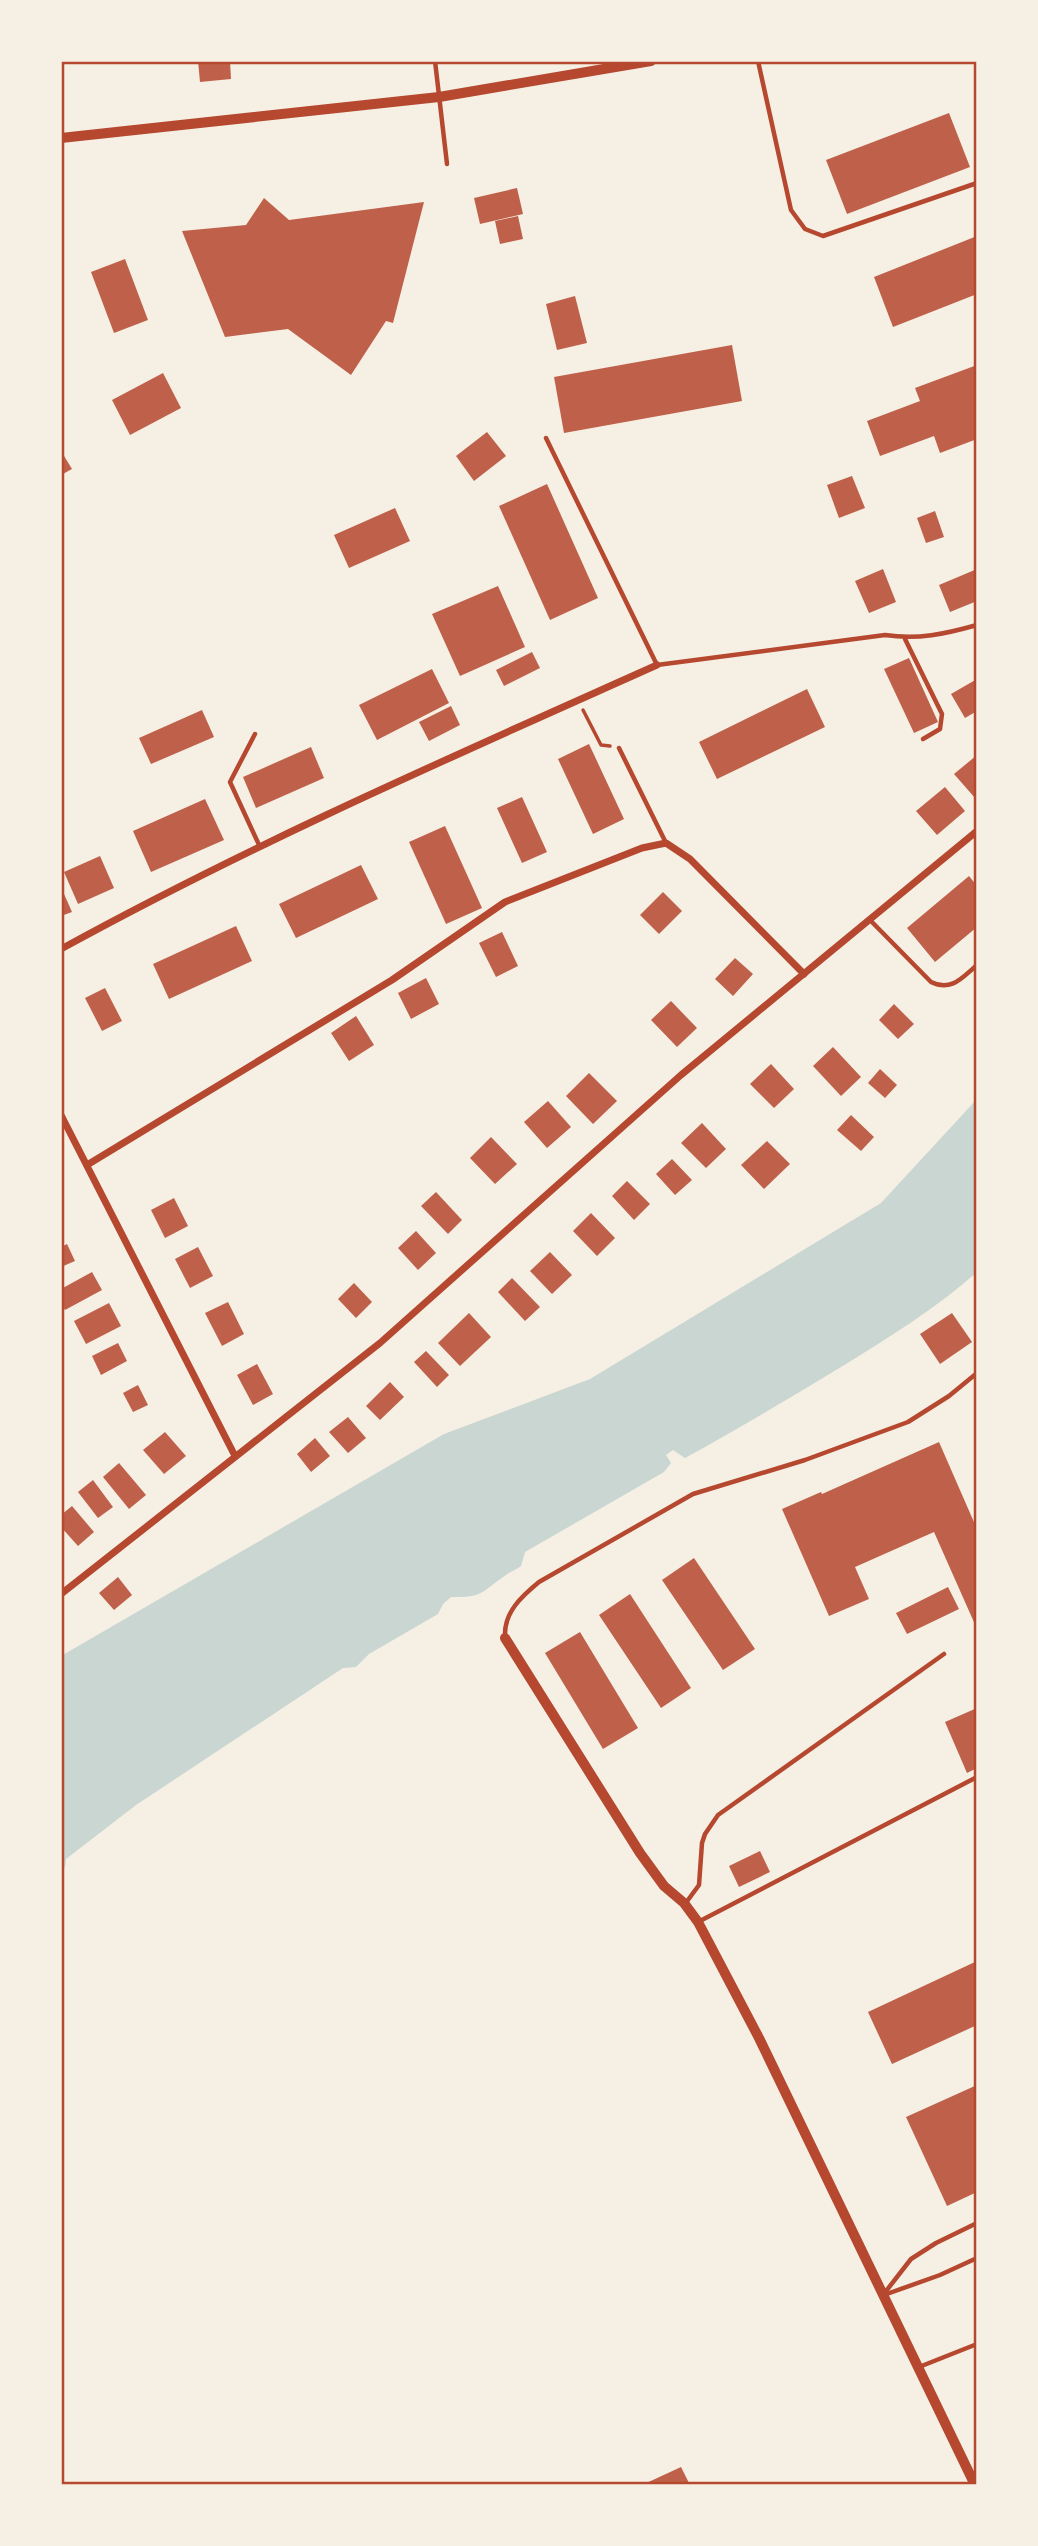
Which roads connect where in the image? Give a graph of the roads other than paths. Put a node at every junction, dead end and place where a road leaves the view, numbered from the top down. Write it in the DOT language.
graph roads {
  1 [pos="435,61"];
  2 [pos="651,61"];
  3 [pos="758,61"];
  4 [pos="439,97"];
  5 [pos="61,138"];
  6 [pos="447,164"];
  7 [pos="977,183"];
  8 [pos="546,438"];
  9 [pos="977,625"];
  10 [pos="905,638"];
  11 [pos="657,665"];
  12 [pos="255,734"];
  13 [pos="923,739"];
  14 [pos="619,748"];
  15 [pos="977,831"];
  16 [pos="666,843"];
  17 [pos="260,847"];
  18 [pos="870,920"];
  19 [pos="61,949"];
  20 [pos="977,965"];
  21 [pos="804,974"];
  22 [pos="61,1115"];
  23 [pos="87,1165"];
  24 [pos="977,1373"];
  25 [pos="235,1457"];
  26 [pos="61,1594"];
  27 [pos="505,1638"];
  28 [pos="944,1654"];
  29 [pos="977,1777"];
  30 [pos="685,1905"];
  31 [pos="698,1922"];
  32 [pos="977,2223"];
  33 [pos="977,2258"];
  34 [pos="883,2296"];
  35 [pos="977,2344"];
  36 [pos="917,2367"];
  37 [pos="975,2485"];
  1 -- 4 [label="lane"];
  2 -- 4 [label="main road"];
  3 -- 7 [label="lane"];
  4 -- 5 [label="main road"];
  4 -- 6 [label="lane"];
  8 -- 11 [label="lane"];
  9 -- 10 [label="lane"];
  10 -- 11 [label="lane"];
  10 -- 13 [label="lane"];
  11 -- 17 [label="street"];
  12 -- 17 [label="lane"];
  14 -- 16 [label="lane"];
  15 -- 18 [label="street"];
  16 -- 21 [label="street"];
  16 -- 23 [label="street"];
  17 -- 19 [label="street"];
  18 -- 20 [label="lane"];
  18 -- 21 [label="street"];
  21 -- 25 [label="street"];
  22 -- 23 [label="street"];
  23 -- 25 [label="street"];
  24 -- 27 [label="lane"];
  25 -- 26 [label="street"];
  27 -- 30 [label="street"];
  28 -- 30 [label="lane"];
  29 -- 31 [label="lane"];
  30 -- 31 [label="street"];
  31 -- 34 [label="street"];
  32 -- 34 [label="lane"];
  33 -- 34 [label="lane"];
  34 -- 36 [label="street"];
  35 -- 36 [label="lane"];
  36 -- 37 [label="street"];
}
